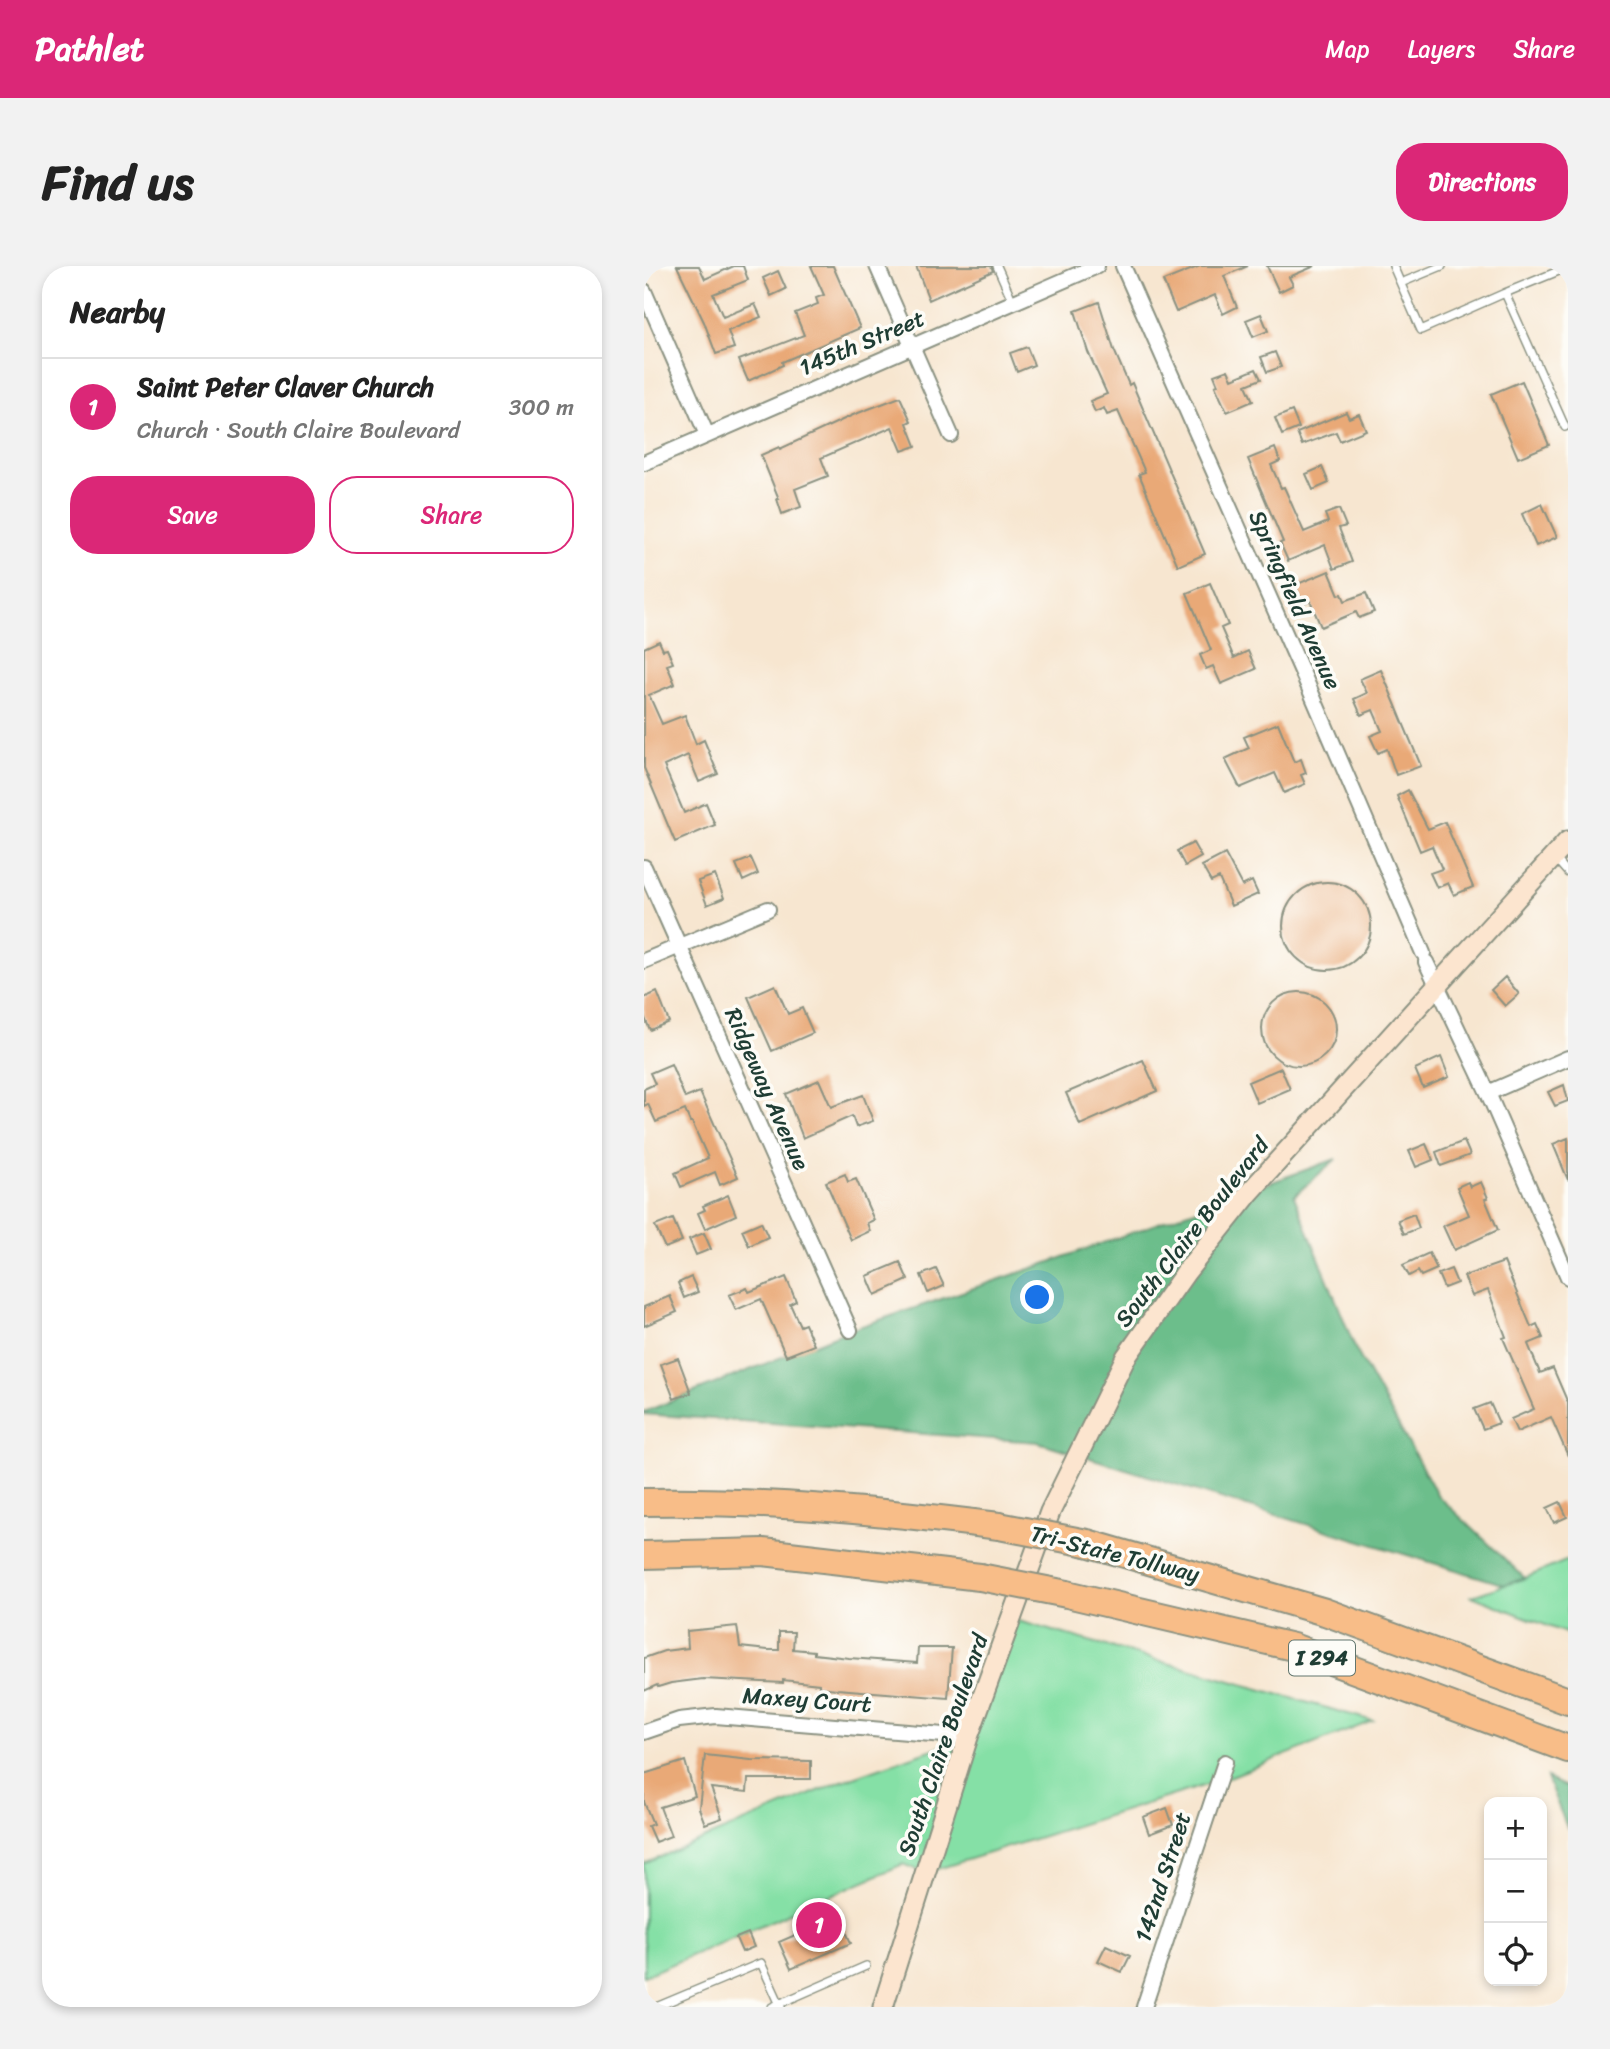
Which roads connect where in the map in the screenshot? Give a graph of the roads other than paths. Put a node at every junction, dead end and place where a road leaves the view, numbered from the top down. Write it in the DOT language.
graph roads {
  1 [pos="877,266"];
  2 [pos="997,266"];
  3 [pos="1097,266"];
  4 [pos="1123,266"];
  5 [pos="1393,266"];
  6 [pos="1442,266"];
  7 [pos="1564,269"];
  8 [pos="1401,283"];
  9 [pos="644,291"];
  10 [pos="1505,293"];
  11 [pos="1013,303"];
  12 [pos="912,346"];
  13 [pos="1566,427"];
  14 [pos="707,435"];
  15 [pos="951,435"];
  16 [pos="644,463"];
  17 [pos="1568,841"];
  18 [pos="1554,857"];
  19 [pos="644,867"];
  20 [pos="1568,873"];
  21 [pos="768,909"];
  22 [pos="679,946"];
  23 [pos="644,961"];
  24 [pos="1437,985"];
  25 [pos="1568,1058"];
  26 [pos="1488,1093"];
  27 [pos="1568,1277"];
  28 [pos="850,1330"];
  29 [pos="644,1502"];
  30 [pos="644,1555"];
  31 [pos="1568,1701"];
  32 [pos="644,1732"];
  33 [pos="968,1737"];
  34 [pos="1568,1749"];
  35 [pos="1225,1762"];
  36 [pos="866,1966"];
  37 [pos="778,2006"];
  38 [pos="656,2007"];
  39 [pos="883,2007"];
  40 [pos="1144,2007"];
  1 -- 12 [label="street"];
  2 -- 11 [label="lane"];
  3 -- 11 [label="street, 145th Street"];
  4 -- 24 [label="street, Springfield Avenue"];
  5 -- 8 [label="lane"];
  6 -- 8 [label="lane"];
  7 -- 10 [label="lane"];
  8 -- 10 [label="lane"];
  9 -- 14 [label="street"];
  10 -- 13 [label="lane"];
  11 -- 12 [label="street, 145th Street"];
  12 -- 14 [label="street, 145th Street"];
  12 -- 15 [label="street"];
  14 -- 16 [label="street, 145th Street"];
  17 -- 18 [label="street, South Claire Boulevard"];
  18 -- 20 [label="lane"];
  18 -- 24 [label="street, South Claire Boulevard"];
  19 -- 22 [label="street, Ridgeway Avenue"];
  21 -- 22 [label="street"];
  22 -- 23 [label="street"];
  22 -- 28 [label="street, Ridgeway Avenue"];
  24 -- 26 [label="street, Springfield Avenue"];
  24 -- 33 [label="street, South Claire Boulevard"];
  25 -- 26 [label="street"];
  26 -- 27 [label="street, Springfield Avenue"];
  29 -- 31 [label="highway, Tri-State Tollway / I 294, bridge"];
  30 -- 34 [label="highway, I 294, bridge"];
  32 -- 33 [label="street, Maxey Court"];
  33 -- 39 [label="street, South Claire Boulevard"];
  35 -- 40 [label="street, 142nd Street"];
  36 -- 37 [label="lane"];
  37 -- 38 [label="lane"];
}
